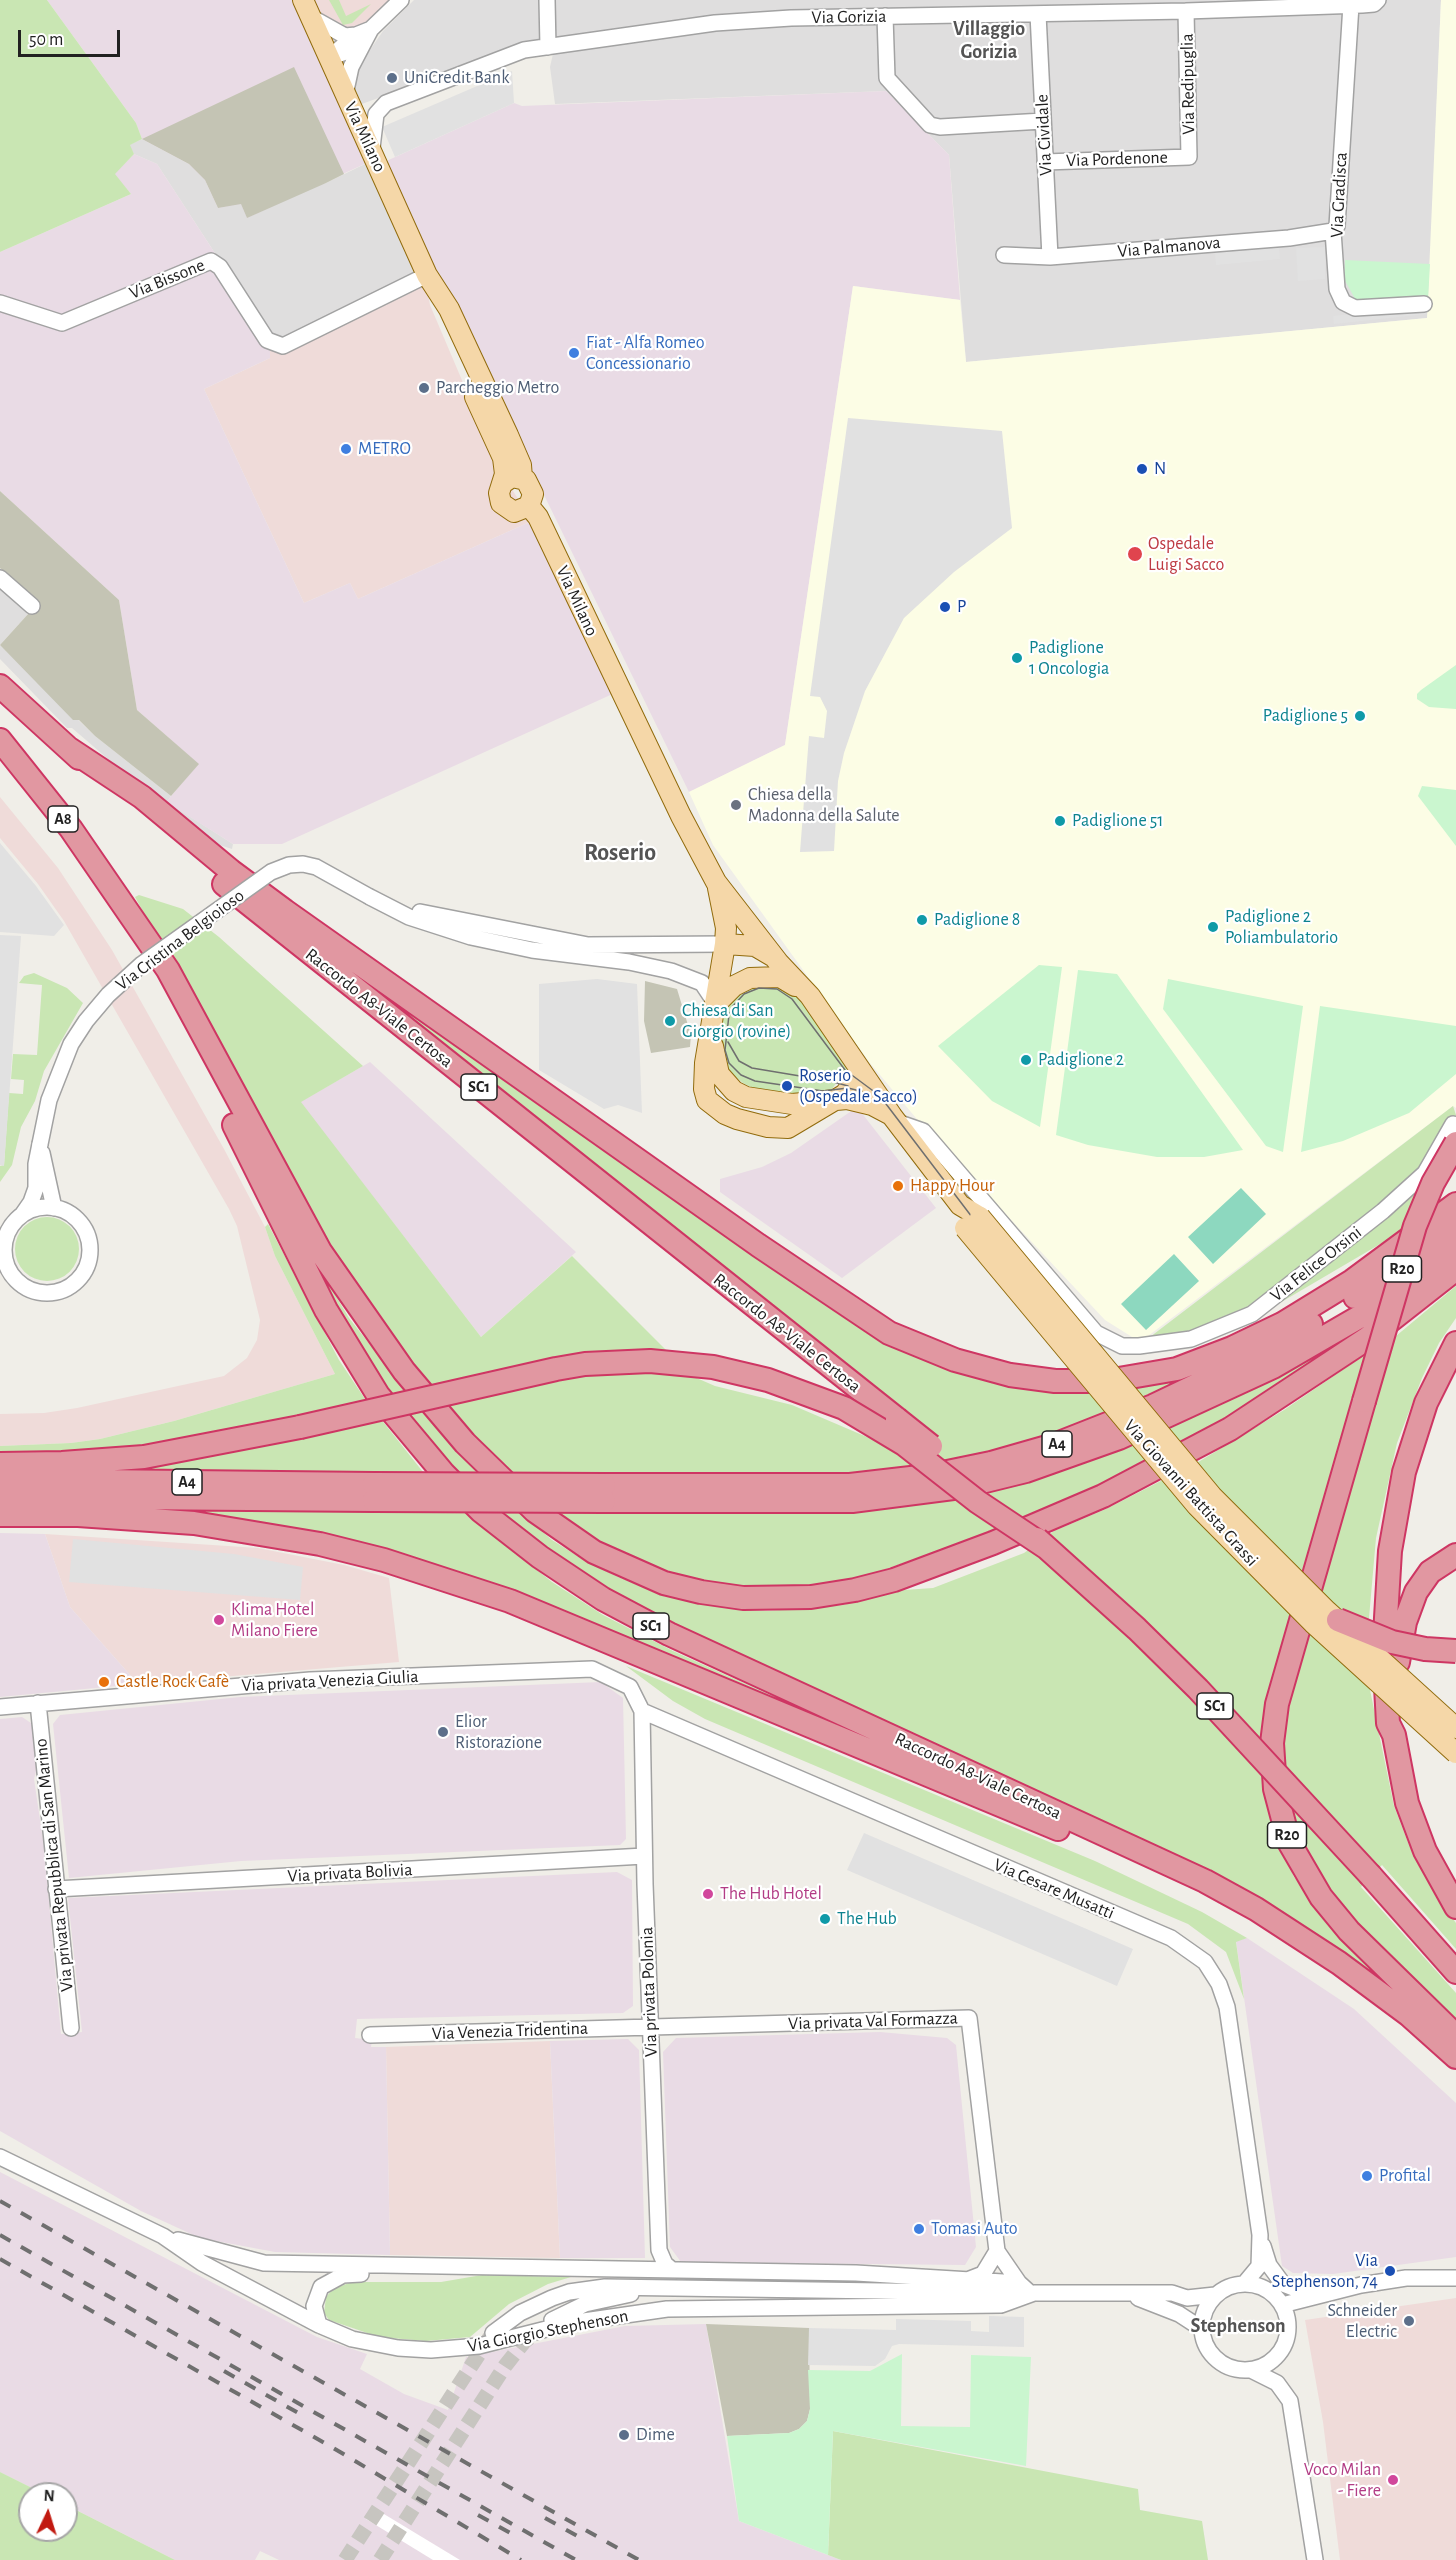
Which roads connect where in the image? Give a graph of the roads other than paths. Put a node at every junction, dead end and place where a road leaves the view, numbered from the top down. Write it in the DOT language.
graph roads {
  1 [pos="401,0"];
  2 [pos="548,0"];
  3 [pos="1376,2"];
  4 [pos="1351,5"];
  5 [pos="307,9"];
  6 [pos="1186,11"];
  7 [pos="1038,14"];
  8 [pos="885,16"];
  9 [pos="359,40"];
  10 [pos="548,47"];
  11 [pos="329,58"];
  12 [pos="345,95"];
  13 [pos="1043,121"];
  14 [pos="372,148"];
  15 [pos="1189,157"];
  16 [pos="1045,162"];
  17 [pos="1334,231"];
  18 [pos="1004,255"];
  19 [pos="1050,257"];
  20 [pos="427,275"];
  21 [pos="0,303"];
  22 [pos="1424,304"];
  23 [pos="513,480"];
  24 [pos="529,506"];
  25 [pos="0,578"];
  26 [pos="32,606"];
  27 [pos="0,687"];
  28 [pos="624,699"];
  29 [pos="0,740"];
  30 [pos="68,748"];
  31 [pos="717,882"];
  32 [pos="370,897"];
  33 [pos="120,902"];
  34 [pos="725,944"];
  35 [pos="661,946"];
  36 [pos="778,962"];
  37 [pos="687,976"];
  38 [pos="810,996"];
  39 [pos="716,1004"];
  40 [pos="861,1071"];
  41 [pos="840,1099"];
  42 [pos="894,1119"];
  43 [pos="1455,1134"];
  44 [pos="40,1144"];
  45 [pos="1456,1204"];
  46 [pos="54,1208"];
  47 [pos="22,1215"];
  48 [pos="972,1223"];
  49 [pos="1456,1225"];
  50 [pos="5,1227"];
  51 [pos="1456,1249"];
  52 [pos="2,1258"];
  53 [pos="1456,1269"];
  54 [pos="1456,1343"];
  55 [pos="1139,1346"];
  56 [pos="0,1464"];
  57 [pos="0,1480"];
  58 [pos="374,1492"];
  59 [pos="604,1493"];
  60 [pos="0,1497"];
  61 [pos="0,1515"];
  62 [pos="1047,1548"];
  63 [pos="1456,1555"];
  64 [pos="1338,1620"];
  65 [pos="1456,1651"];
  66 [pos="38,1702"];
  67 [pos="0,1707"];
  68 [pos="642,1711"];
  69 [pos="1456,1728"];
  70 [pos="1394,1735"];
  71 [pos="1456,1753"];
  72 [pos="644,1856"];
  73 [pos="56,1889"];
  74 [pos="1456,1906"];
  75 [pos="1456,1972"];
  76 [pos="70,2028"];
  77 [pos="650,2028"];
  78 [pos="370,2035"];
  79 [pos="1456,2036"];
  80 [pos="1456,2057"];
  81 [pos="1456,2075"];
  82 [pos="0,2157"];
  83 [pos="1260,2235"];
  84 [pos="163,2236"];
  85 [pos="997,2251"];
  86 [pos="463,2267"];
  87 [pos="671,2269"];
  88 [pos="1456,2278"];
  89 [pos="966,2281"];
  90 [pos="1244,2284"];
  91 [pos="669,2289"];
  92 [pos="1030,2294"];
  93 [pos="1132,2295"];
  94 [pos="1215,2295"];
  95 [pos="1314,2296"];
  96 [pos="1282,2305"];
  97 [pos="552,2320"];
  98 [pos="319,2325"];
  99 [pos="1202,2329"];
  100 [pos="493,2333"];
  101 [pos="1251,2370"];
  102 [pos="1315,2560"];
  1 -- 9 [label="street"];
  2 -- 10 [label="street"];
  3 -- 4 [label="street, Via Gorizia"];
  4 -- 6 [label="street, Via Gorizia"];
  4 -- 17 [label="street, Via Gradisca"];
  5 -- 9 [label="street"];
  5 -- 11 [label="main road, Via Milano"];
  6 -- 7 [label="street, Via Gorizia"];
  6 -- 15 [label="street, Via Redipuglia"];
  7 -- 8 [label="street, Via Gorizia"];
  7 -- 13 [label="street, Via Cividale"];
  8 -- 10 [label="street, Via Gorizia"];
  8 -- 13 [label="street"];
  9 -- 11 [label="street"];
  9 -- 12 [label="street"];
  10 -- 14 [label="street, Via Gorizia"];
  11 -- 12 [label="main road, Via Milano"];
  12 -- 14 [label="main road, Via Milano"];
  13 -- 16 [label="street, Via Cividale"];
  14 -- 20 [label="main road, Via Milano"];
  15 -- 16 [label="street, Via Pordenone"];
  16 -- 19 [label="street, Via Cividale"];
  17 -- 19 [label="street, Via Palmanova"];
  17 -- 22 [label="street, Via Gradisca"];
  18 -- 19 [label="street, Via Palmanova"];
  20 -- 21 [label="street, Via Bissone"];
  20 -- 23 [label="main road, Via Milano"];
  23 -- 24 [label="main road"];
  23 -- 24 [label="main road"];
  24 -- 28 [label="main road, Via Milano"];
  25 -- 26 [label="street"];
  27 -- 30 [label="highway"];
  28 -- 31 [label="main road, Via Giovanni Battista Grassi"];
  29 -- 33 [label="highway, A8"];
  30 -- 45 [label="highway"];
  30 -- 62 [label="highway, Raccordo A8-Viale Certosa / SC1, bridge"];
  31 -- 34 [label="main road, Via Giovanni Battista Grassi"];
  31 -- 36 [label="main road, Via Giovanni Battista Grassi"];
  32 -- 35 [label="street, Via Cristina Belgioioso"];
  32 -- 37 [label="street, Via Cristina Belgioioso"];
  32 -- 44 [label="street, Via Cristina Belgioioso, bridge"];
  33 -- 53 [label="highway"];
  33 -- 80 [label="highway, Raccordo A8-Viale Certosa / SC1"];
  34 -- 35 [label="street, Via Cristina Belgioioso"];
  34 -- 36 [label="main road, Via Giovanni Battista Grassi"];
  34 -- 39 [label="main road, Via Giovanni Battista Grassi"];
  35 -- 37 [label="street"];
  36 -- 38 [label="main road, Via Giovanni Battista Grassi"];
  37 -- 39 [label="street, Via Cristina Belgioioso"];
  38 -- 39 [label="main road, Via Giovanni Battista Grassi"];
  38 -- 40 [label="main road, Via Giovanni Battista Grassi"];
  39 -- 41 [label="main road, Via Giovanni Battista Grassi"];
  40 -- 41 [label="main road"];
  40 -- 42 [label="main road, Via Giovanni Battista Grassi"];
  41 -- 42 [label="main road, Via Giovanni Battista Grassi"];
  42 -- 48 [label="main road, Via Giovanni Battista Grassi"];
  42 -- 55 [label="street, Via Giovanni Battista Grassi"];
  43 -- 55 [label="street, Via Felice Orsini"];
  43 -- 79 [label="highway, R20, bridge"];
  44 -- 46 [label="street, Via Cristina Belgioioso"];
  44 -- 47 [label="street, Via Cristina Belgioioso"];
  46 -- 47 [label="street"];
  46 -- 52 [label="street"];
  47 -- 50 [label="street"];
  48 -- 64 [label="main road, Via Giovanni Battista Grassi, bridge"];
  48 -- 71 [label="main road, Via Giovanni Battista Grassi, bridge"];
  49 -- 59 [label="highway, A4"];
  50 -- 52 [label="street"];
  51 -- 59 [label="highway, A4"];
  54 -- 70 [label="highway"];
  56 -- 62 [label="highway, bridge"];
  57 -- 58 [label="highway, A4"];
  58 -- 59 [label="highway, A4, bridge"];
  58 -- 60 [label="highway, A4"];
  61 -- 81 [label="highway"];
  62 -- 75 [label="highway, Raccordo A8-Viale Certosa / SC1, bridge"];
  63 -- 70 [label="highway"];
  64 -- 65 [label="highway, bridge"];
  64 -- 69 [label="main road, Via Giovanni Battista Grassi, bridge"];
  66 -- 67 [label="street, Via privata Venezia Giulia"];
  66 -- 68 [label="street, Via privata Venezia Giulia"];
  66 -- 73 [label="street, Via privata Repubblica di San Marino"];
  68 -- 72 [label="street, Via privata Polonia"];
  68 -- 83 [label="street, Via Cesare Musatti"];
  70 -- 74 [label="highway"];
  72 -- 73 [label="street, Via privata Bolivia"];
  72 -- 77 [label="street, Via privata Polonia"];
  73 -- 76 [label="street, Via privata Repubblica di San Marino"];
  77 -- 78 [label="street, Via Venezia Tridentina"];
  77 -- 85 [label="street, Via privata Val Formazza"];
  77 -- 87 [label="street, Via privata Polonia"];
  82 -- 84 [label="street, Via Giorgio Stephenson"];
  83 -- 90 [label="street, Via Cesare Musatti"];
  83 -- 95 [label="street, Via Cesare Musatti"];
  84 -- 86 [label="street, Via Giorgio Stephenson"];
  84 -- 98 [label="street, Via Giorgio Stephenson"];
  85 -- 89 [label="street"];
  85 -- 92 [label="street, Via privata Val Formazza"];
  86 -- 87 [label="street, Via Giorgio Stephenson"];
  86 -- 98 [label="street"];
  87 -- 89 [label="street, Via Giorgio Stephenson"];
  88 -- 95 [label="street"];
  89 -- 92 [label="street, Via Giorgio Stephenson"];
  90 -- 94 [label="street"];
  90 -- 96 [label="street"];
  91 -- 92 [label="street"];
  91 -- 97 [label="street"];
  91 -- 100 [label="street"];
  92 -- 93 [label="street, Via Giorgio Stephenson"];
  92 -- 98 [label="street, Via Giorgio Stephenson"];
  93 -- 94 [label="street, Via Giorgio Stephenson"];
  93 -- 99 [label="street, Via Giorgio Stephenson"];
  94 -- 99 [label="street"];
  95 -- 96 [label="street"];
  96 -- 101 [label="street"];
  99 -- 101 [label="street"];
  101 -- 102 [label="street"];
}
